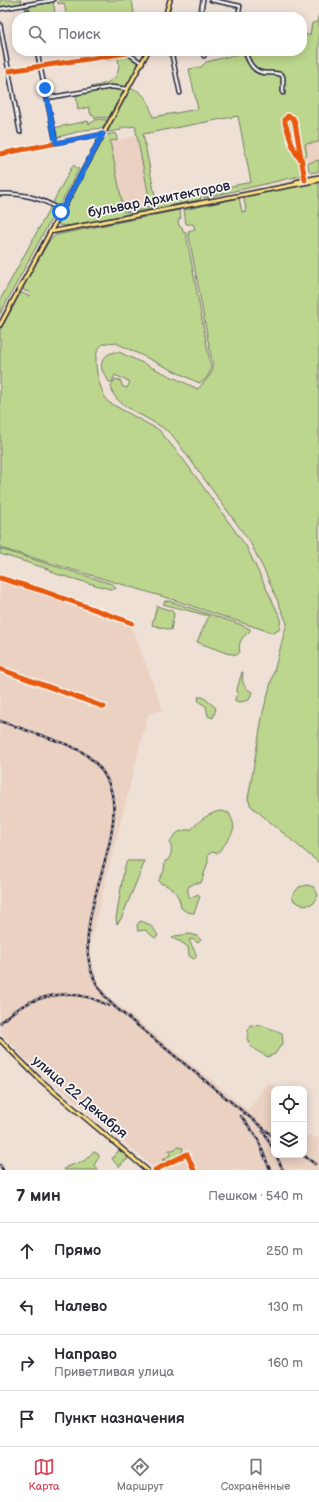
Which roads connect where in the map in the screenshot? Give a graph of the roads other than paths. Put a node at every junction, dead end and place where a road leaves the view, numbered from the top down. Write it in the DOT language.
graph roads {
  1 [pos="22,0"];
  2 [pos="53,0"];
  3 [pos="170,0"];
  4 [pos="204,0"];
  5 [pos="211,0"];
  6 [pos="23,4"];
  7 [pos="0,9"];
  8 [pos="166,12"];
  9 [pos="201,12"];
  10 [pos="239,12"];
  11 [pos="0,24"];
  12 [pos="38,56"];
  13 [pos="102,56"];
  14 [pos="132,56"];
  15 [pos="146,56"];
  16 [pos="172,56"];
  17 [pos="247,56"];
  18 [pos="142,63"];
  19 [pos="41,66"];
  20 [pos="9,71"];
  21 [pos="127,89"];
  22 [pos="283,92"];
  23 [pos="180,93"];
  24 [pos="47,98"];
  25 [pos="20,132"];
  26 [pos="103,134"];
  27 [pos="56,143"];
  28 [pos="0,154"];
  29 [pos="302,160"];
  30 [pos="319,179"];
  31 [pos="305,181"];
  32 [pos="0,194"];
  33 [pos="61,212"];
  34 [pos="50,232"];
  35 [pos="0,325"];
  36 [pos="0,578"];
  37 [pos="132,624"];
  38 [pos="0,669"];
  39 [pos="104,708"];
  40 [pos="0,1040"];
  41 [pos="147,1170"];
  42 [pos="155,1170"];
  43 [pos="194,1170"];
  1 -- 6 [label="street"];
  2 -- 6 [label="street"];
  3 -- 8 [label="main road"];
  4 -- 9 [label="street"];
  5 -- 10 [label="street"];
  6 -- 7 [label="street"];
  11 -- 20 [label="street"];
  12 -- 19 [label="street"];
  13 -- 19 [label="street"];
  14 -- 18 [label="street"];
  15 -- 18 [label="main road"];
  16 -- 23 [label="street"];
  17 -- 22 [label="street"];
  18 -- 21 [label="main road"];
  19 -- 20 [label="street"];
  19 -- 24 [label="street"];
  20 -- 25 [label="street"];
  21 -- 24 [label="street"];
  21 -- 26 [label="main road"];
  24 -- 27 [label="street"];
  26 -- 27 [label="street"];
  26 -- 33 [label="main road"];
  27 -- 28 [label="street"];
  29 -- 29 [label="street"];
  29 -- 31 [label="street"];
  30 -- 31 [label="main road, бульвар Архитекторов"];
  31 -- 34 [label="main road, бульвар Архитекторов"];
  32 -- 33 [label="street"];
  33 -- 34 [label="main road"];
  34 -- 35 [label="main road"];
  36 -- 37 [label="street"];
  38 -- 39 [label="street"];
  40 -- 41 [label="main road, улица 22 Декабря"];
  42 -- 43 [label="street"];
}
